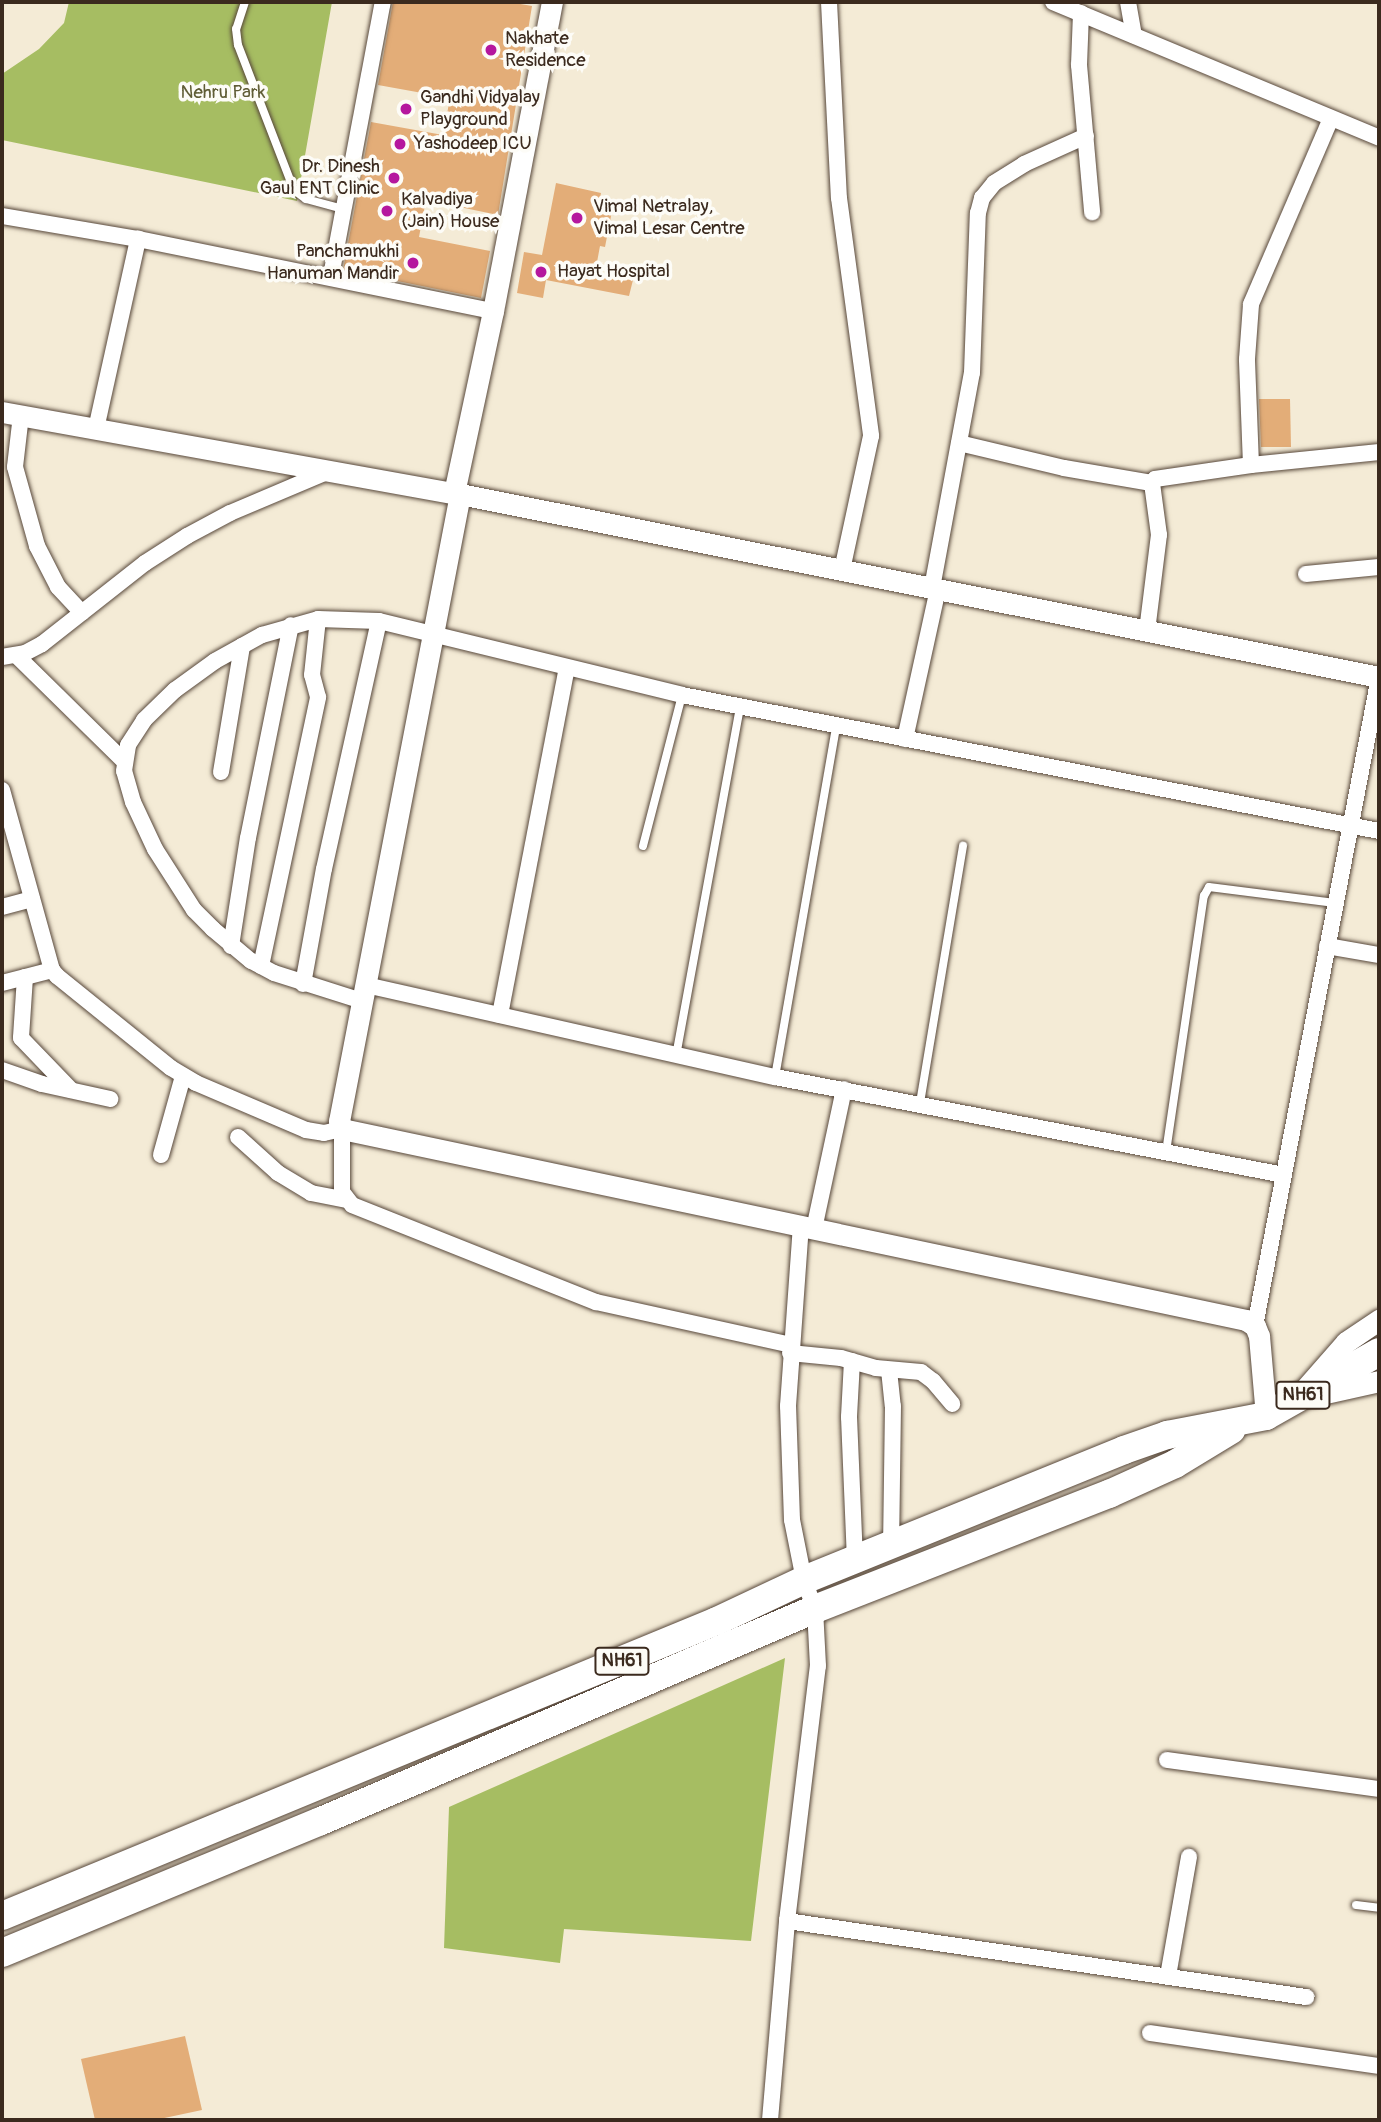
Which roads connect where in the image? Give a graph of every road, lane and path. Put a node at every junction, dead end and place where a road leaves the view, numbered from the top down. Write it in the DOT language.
graph roads {
  1 [pos="245,2"];
  2 [pos="383,2"];
  3 [pos="552,2"];
  4 [pos="829,2"];
  5 [pos="1053,2"];
  6 [pos="1128,2"];
  7 [pos="1081,13"];
  8 [pos="1134,35"];
  9 [pos="1331,118"];
  10 [pos="1086,136"];
  11 [pos="1379,138"];
  12 [pos="344,209"];
  13 [pos="1092,212"];
  14 [pos="2,216"];
  15 [pos="138,239"];
  16 [pos="331,276"];
  17 [pos="494,311"];
  18 [pos="11,414"];
  19 [pos="96,429"];
  20 [pos="959,443"];
  21 [pos="1379,452"];
  22 [pos="1251,465"];
  23 [pos="329,471"];
  24 [pos="1152,484"];
  25 [pos="457,494"];
  26 [pos="1379,567"];
  27 [pos="842,570"];
  28 [pos="1306,574"];
  29 [pos="935,589"];
  30 [pos="82,613"];
  31 [pos="318,619"];
  32 [pos="379,621"];
  33 [pos="291,625"];
  34 [pos="1147,631"];
  35 [pos="432,635"];
  36 [pos="242,646"];
  37 [pos="9,656"];
  38 [pos="567,668"];
  39 [pos="1379,677"];
  40 [pos="682,695"];
  41 [pos="740,707"];
  42 [pos="836,726"];
  43 [pos="905,739"];
  44 [pos="124,761"];
  45 [pos="221,772"];
  46 [pos="2,790"];
  47 [pos="1350,826"];
  48 [pos="1379,831"];
  49 [pos="643,846"];
  50 [pos="963,846"];
  51 [pos="32,899"];
  52 [pos="1335,903"];
  53 [pos="2,907"];
  54 [pos="231,946"];
  55 [pos="1327,946"];
  56 [pos="1379,955"];
  57 [pos="261,966"];
  58 [pos="52,970"];
  59 [pos="24,977"];
  60 [pos="2,983"];
  61 [pos="303,984"];
  62 [pos="364,993"];
  63 [pos="500,1015"];
  64 [pos="676,1056"];
  65 [pos="2,1070"];
  66 [pos="183,1076"];
  67 [pos="775,1077"];
  68 [pos="844,1089"];
  69 [pos="71,1090"];
  70 [pos="110,1099"];
  71 [pos="920,1103"];
  72 [pos="342,1129"];
  73 [pos="238,1137"];
  74 [pos="1166,1152"];
  75 [pos="161,1155"];
  76 [pos="1284,1175"];
  77 [pos="346,1200"];
  78 [pos="807,1227"];
  79 [pos="1379,1320"];
  80 [pos="1255,1326"];
  81 [pos="790,1349"];
  82 [pos="852,1361"];
  83 [pos="1372,1366"];
  84 [pos="889,1370"];
  85 [pos="1296,1398"];
  86 [pos="952,1404"];
  87 [pos="1256,1419"];
  88 [pos="891,1545"];
  89 [pos="855,1559"];
  90 [pos="804,1580"];
  91 [pos="815,1609"];
  92 [pos="1167,1760"];
  93 [pos="1379,1789"];
  94 [pos="1189,1857"];
  95 [pos="1356,1905"];
  96 [pos="1379,1908"];
  97 [pos="2,1916"];
  98 [pos="787,1921"];
  99 [pos="2,1953"];
  100 [pos="1168,1976"];
  101 [pos="1306,1997"];
  102 [pos="1150,2034"];
  103 [pos="1379,2066"];
  104 [pos="769,2120"];
  1 -- 12 [label="lane"];
  2 -- 12 [label="street"];
  3 -- 17 [label="street"];
  4 -- 27 [label="street"];
  5 -- 7 [label="street"];
  6 -- 8 [label="street"];
  7 -- 8 [label="street"];
  7 -- 10 [label="street"];
  8 -- 9 [label="street"];
  9 -- 11 [label="street"];
  9 -- 22 [label="street"];
  10 -- 13 [label="street"];
  10 -- 20 [label="street"];
  12 -- 16 [label="street"];
  14 -- 15 [label="street"];
  15 -- 16 [label="street"];
  15 -- 19 [label="street"];
  16 -- 17 [label="street"];
  17 -- 25 [label="street"];
  18 -- 19 [label="street"];
  18 -- 30 [label="street"];
  19 -- 23 [label="street"];
  20 -- 24 [label="street"];
  20 -- 29 [label="street"];
  21 -- 22 [label="street"];
  22 -- 24 [label="street"];
  23 -- 25 [label="street"];
  23 -- 30 [label="street"];
  24 -- 34 [label="street"];
  25 -- 27 [label="street"];
  25 -- 35 [label="street"];
  26 -- 28 [label="street"];
  27 -- 29 [label="street"];
  29 -- 34 [label="street"];
  29 -- 43 [label="street"];
  30 -- 37 [label="street"];
  31 -- 32 [label="street"];
  31 -- 33 [label="street"];
  31 -- 57 [label="street"];
  32 -- 35 [label="street"];
  32 -- 61 [label="street"];
  33 -- 36 [label="street"];
  33 -- 54 [label="street"];
  34 -- 39 [label="street"];
  35 -- 38 [label="street"];
  35 -- 62 [label="street"];
  36 -- 44 [label="street"];
  36 -- 45 [label="street"];
  37 -- 44 [label="street"];
  38 -- 40 [label="street"];
  38 -- 63 [label="street"];
  39 -- 47 [label="street"];
  40 -- 41 [label="street"];
  40 -- 49 [label="lane"];
  41 -- 42 [label="street"];
  41 -- 64 [label="lane"];
  42 -- 43 [label="street"];
  42 -- 67 [label="lane"];
  43 -- 47 [label="street"];
  44 -- 54 [label="street"];
  46 -- 51 [label="street"];
  47 -- 48 [label="street"];
  47 -- 52 [label="street"];
  50 -- 71 [label="lane"];
  51 -- 53 [label="street"];
  51 -- 58 [label="street"];
  52 -- 55 [label="street"];
  52 -- 74 [label="lane"];
  54 -- 57 [label="street"];
  55 -- 56 [label="street"];
  55 -- 76 [label="street"];
  57 -- 61 [label="street"];
  58 -- 59 [label="street"];
  58 -- 66 [label="street"];
  59 -- 60 [label="street"];
  59 -- 69 [label="street"];
  61 -- 62 [label="street"];
  62 -- 63 [label="street"];
  62 -- 72 [label="street"];
  63 -- 64 [label="street"];
  64 -- 67 [label="street"];
  65 -- 69 [label="street"];
  66 -- 72 [label="street"];
  66 -- 75 [label="street"];
  67 -- 68 [label="street"];
  68 -- 71 [label="street"];
  68 -- 78 [label="street"];
  69 -- 70 [label="street"];
  71 -- 74 [label="street"];
  72 -- 77 [label="street"];
  72 -- 78 [label="street"];
  73 -- 77 [label="street"];
  74 -- 76 [label="street"];
  76 -- 80 [label="street"];
  77 -- 81 [label="street"];
  78 -- 80 [label="street"];
  78 -- 81 [label="street"];
  79 -- 85 [label="street"];
  80 -- 87 [label="street"];
  81 -- 82 [label="street"];
  81 -- 90 [label="street"];
  82 -- 84 [label="street"];
  82 -- 89 [label="street"];
  83 -- 85 [label="highway, NH61"];
  84 -- 86 [label="street"];
  84 -- 88 [label="street"];
  85 -- 87 [label="highway, NH61"];
  87 -- 88 [label="highway, NH61"];
  87 -- 91 [label="highway, NH61"];
  88 -- 89 [label="highway, NH61"];
  89 -- 90 [label="highway, NH61"];
  90 -- 91 [label="street"];
  90 -- 97 [label="highway, NH61"];
  91 -- 98 [label="street"];
  91 -- 99 [label="highway, NH61"];
  92 -- 93 [label="street"];
  94 -- 100 [label="street"];
  95 -- 96 [label="lane"];
  98 -- 100 [label="street"];
  98 -- 104 [label="street"];
  100 -- 101 [label="street"];
  102 -- 103 [label="street"];
}
